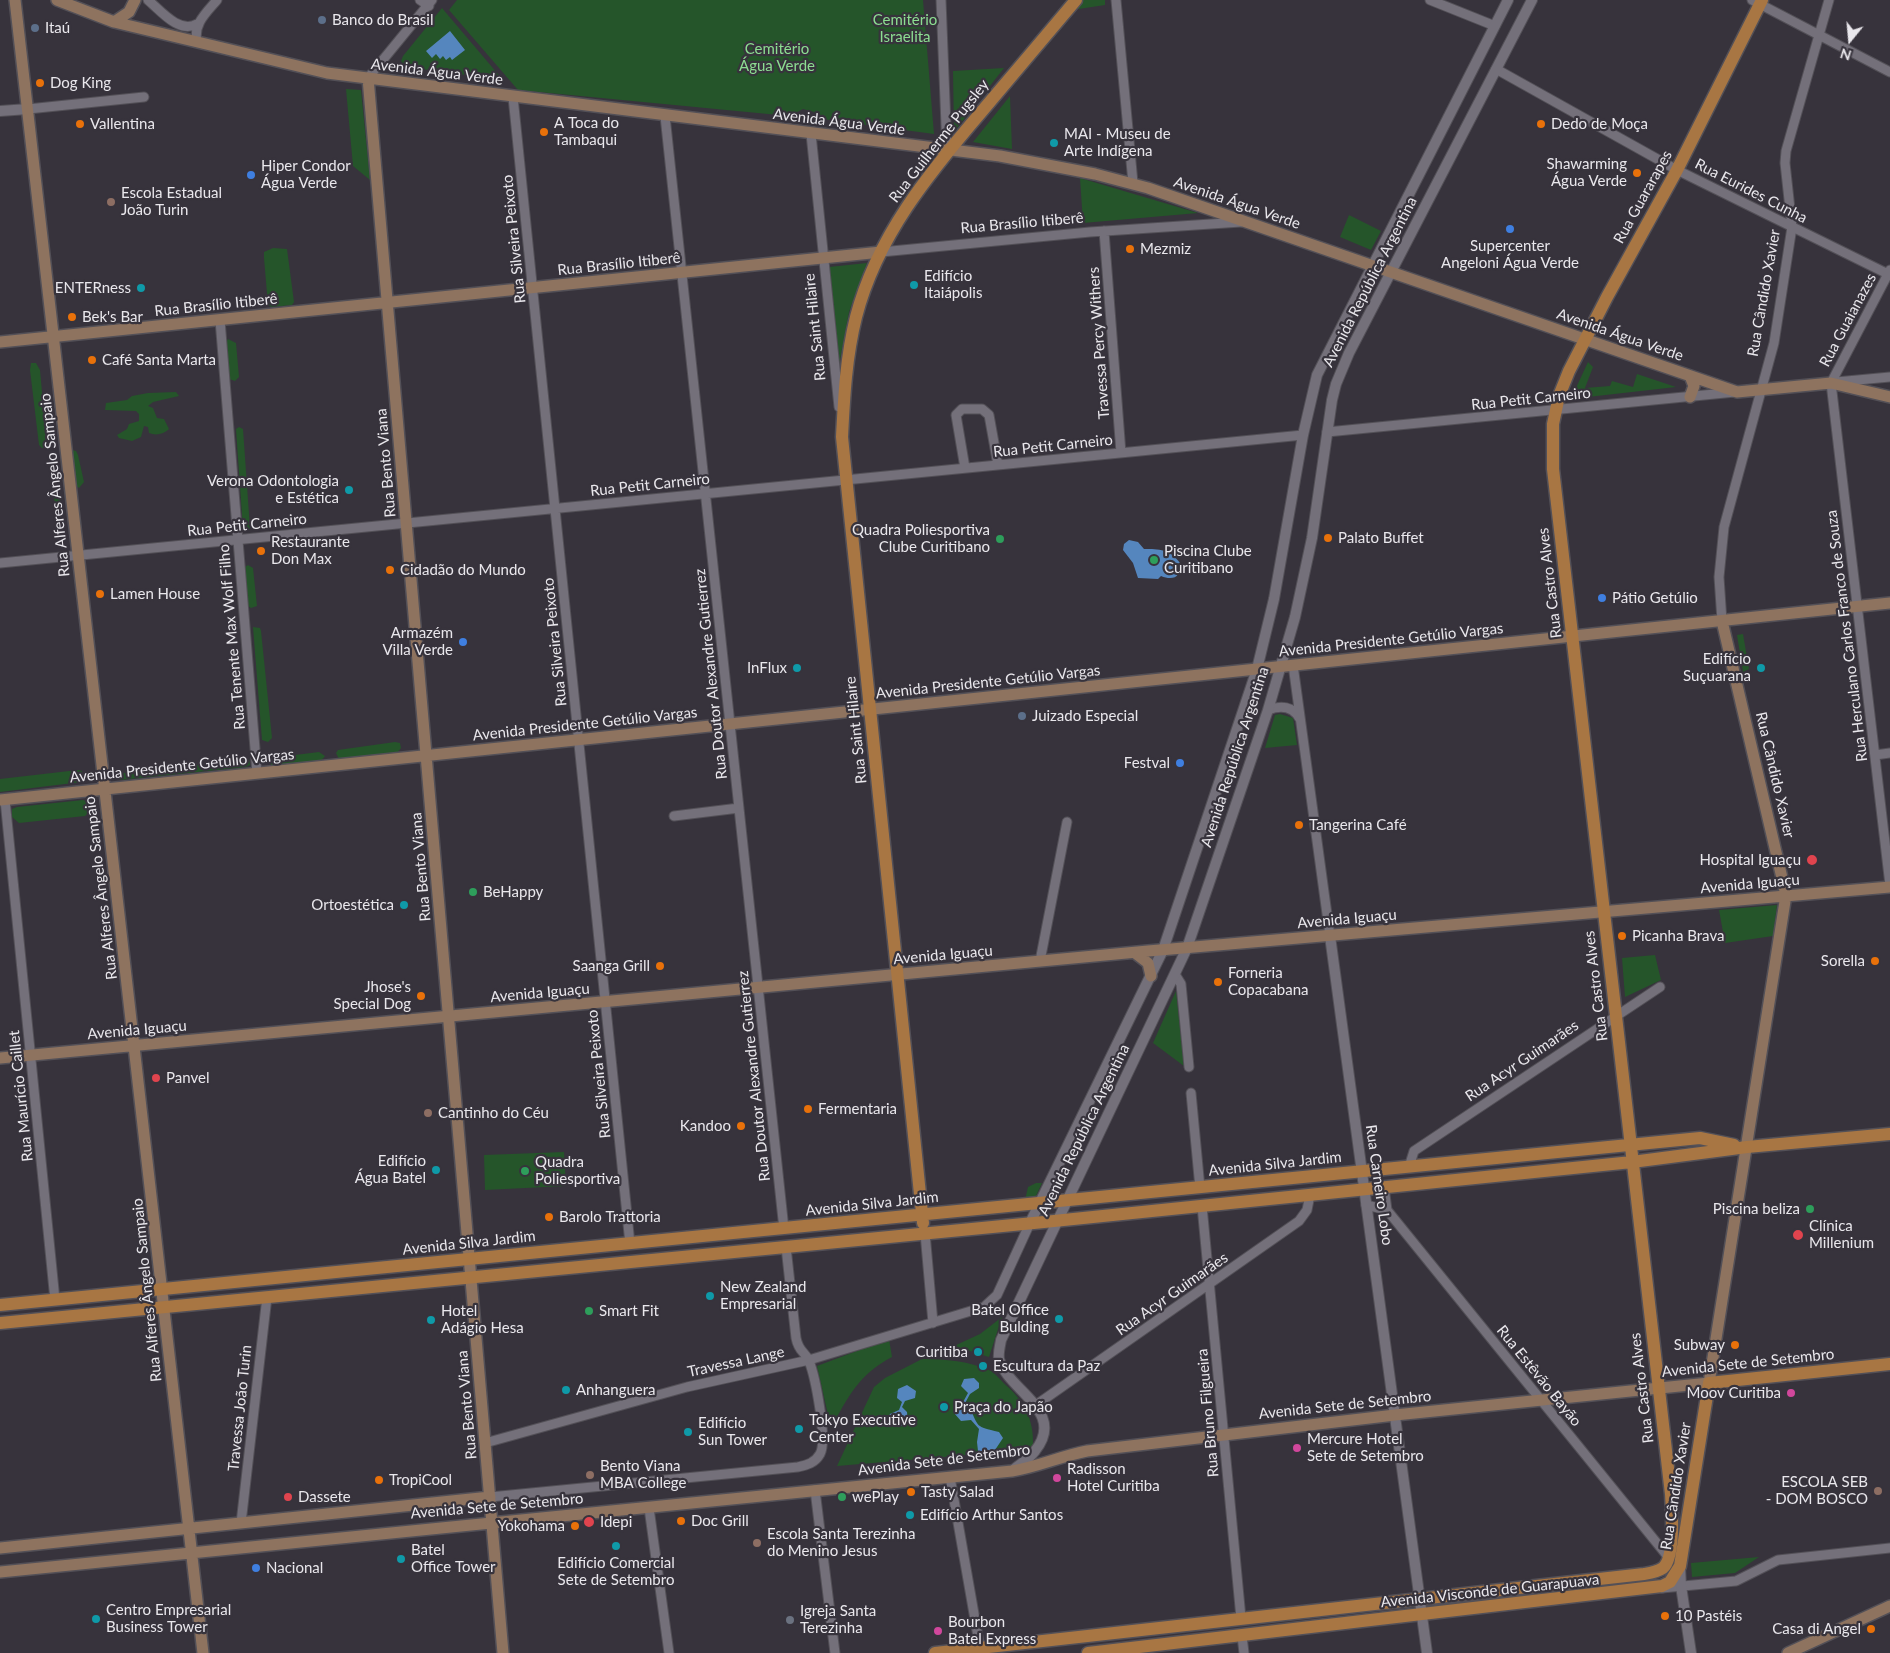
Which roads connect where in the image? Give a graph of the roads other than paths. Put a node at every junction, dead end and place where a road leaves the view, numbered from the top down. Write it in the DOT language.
graph roads {
  1 [pos="16,0"];
  2 [pos="57,0"];
  3 [pos="135,0"];
  4 [pos="148,0"];
  5 [pos="217,0"];
  6 [pos="420,0"];
  7 [pos="941,0"];
  8 [pos="1076,0"];
  9 [pos="1116,0"];
  10 [pos="1430,0"];
  11 [pos="1508,0"];
  12 [pos="1532,0"];
  13 [pos="1829,0"];
  14 [pos="1758,1"];
  15 [pos="431,3"];
  16 [pos="114,22"];
  17 [pos="197,24"];
  18 [pos="1495,26"];
  19 [pos="1818,34"];
  20 [pos="196,42"];
  21 [pos="1496,69"];
  22 [pos="1890,72"];
  23 [pos="368,78"];
  24 [pos="144,97"];
  25 [pos="513,97"];
  26 [pos="28,108"];
  27 [pos="0,112"];
  28 [pos="665,116"];
  29 [pos="811,134"];
  30 [pos="947,151"];
  31 [pos="1677,170"];
  32 [pos="1133,183"];
  33 [pos="1242,222"];
  34 [pos="1792,227"];
  35 [pos="1104,231"];
  36 [pos="881,252"];
  37 [pos="824,258"];
  38 [pos="1372,264"];
  39 [pos="682,272"];
  40 [pos="1393,272"];
  41 [pos="1889,273"];
  42 [pos="532,288"];
  43 [pos="387,302"];
  44 [pos="220,320"];
  45 [pos="54,337"];
  46 [pos="1585,339"];
  47 [pos="0,342"];
  48 [pos="1690,376"];
  49 [pos="1890,377"];
  50 [pos="1831,383"];
  51 [pos="1759,390"];
  52 [pos="1737,392"];
  53 [pos="1690,397"];
  54 [pos="1890,397"];
  55 [pos="1555,410"];
  56 [pos="1327,432"];
  57 [pos="1303,435"];
  58 [pos="842,437"];
  59 [pos="1120,453"];
  60 [pos="998,465"];
  61 [pos="965,468"];
  62 [pos="847,480"];
  63 [pos="705,494"];
  64 [pos="555,508"];
  65 [pos="406,523"];
  66 [pos="238,540"];
  67 [pos="79,555"];
  68 [pos="0,563"];
  69 [pos="1890,603"];
  70 [pos="1857,607"];
  71 [pos="1722,621"];
  72 [pos="1572,636"];
  73 [pos="1293,665"];
  74 [pos="1281,666"];
  75 [pos="1257,668"];
  76 [pos="870,709"];
  77 [pos="1268,710"];
  78 [pos="1301,722"];
  79 [pos="730,724"];
  80 [pos="579,740"];
  81 [pos="1890,753"];
  82 [pos="1875,755"];
  83 [pos="426,756"];
  84 [pos="258,773"];
  85 [pos="105,790"];
  86 [pos="2,800"];
  87 [pos="739,808"];
  88 [pos="674,816"];
  89 [pos="1067,822"];
  90 [pos="1890,886"];
  91 [pos="1786,895"];
  92 [pos="1604,912"];
  93 [pos="1330,936"];
  94 [pos="1187,948"];
  95 [pos="1164,950"];
  96 [pos="1135,952"];
  97 [pos="1040,961"];
  98 [pos="898,974"];
  99 [pos="1151,976"];
  100 [pos="1176,976"];
  101 [pos="1660,987"];
  102 [pos="758,988"];
  103 [pos="605,1002"];
  104 [pos="1615,1015"];
  105 [pos="448,1016"];
  106 [pos="134,1046"];
  107 [pos="31,1055"];
  108 [pos="0,1058"];
  109 [pos="1189,1067"];
  110 [pos="1191,1093"];
  111 [pos="1890,1134"];
  112 [pos="1630,1145"];
  113 [pos="1746,1147"];
  114 [pos="1632,1162"];
  115 [pos="1409,1167"];
  116 [pos="1362,1172"];
  117 [pos="1384,1187"];
  118 [pos="1200,1188"];
  119 [pos="1364,1189"];
  120 [pos="1310,1195"];
  121 [pos="1094,1198"];
  122 [pos="1065,1201"];
  123 [pos="1039,1204"];
  124 [pos="1366,1205"];
  125 [pos="1202,1206"];
  126 [pos="1388,1210"];
  127 [pos="1118,1214"];
  128 [pos="922,1215"];
  129 [pos="1056,1220"];
  130 [pos="1030,1223"];
  131 [pos="784,1229"];
  132 [pos="924,1233"];
  133 [pos="656,1241"];
  134 [pos="630,1244"];
  135 [pos="594,1247"];
  136 [pos="786,1247"];
  137 [pos="680,1257"];
  138 [pos="469,1259"];
  139 [pos="558,1269"];
  140 [pos="342,1272"];
  141 [pos="471,1277"];
  142 [pos="1209,1284"];
  143 [pos="356,1289"];
  144 [pos="162,1290"];
  145 [pos="267,1297"];
  146 [pos="56,1300"];
  147 [pos="36,1302"];
  148 [pos="991,1303"];
  149 [pos="0,1305"];
  150 [pos="164,1307"];
  151 [pos="16,1322"];
  152 [pos="0,1323"];
  153 [pos="933,1323"];
  154 [pos="809,1360"];
  155 [pos="1890,1364"];
  156 [pos="1709,1383"];
  157 [pos="1658,1388"];
  158 [pos="1541,1400"];
  159 [pos="1036,1405"];
  160 [pos="1395,1416"];
  161 [pos="1223,1435"];
  162 [pos="485,1443"];
  163 [pos="1012,1471"];
  164 [pos="950,1477"];
  165 [pos="815,1490"];
  166 [pos="490,1497"];
  167 [pos="649,1508"];
  168 [pos="492,1521"];
  169 [pos="241,1522"];
  170 [pos="189,1528"];
  171 [pos="0,1548"];
  172 [pos="1890,1548"];
  173 [pos="192,1551"];
  174 [pos="1669,1558"];
  175 [pos="1680,1566"];
  176 [pos="0,1572"];
  177 [pos="1681,1586"];
  178 [pos="1645,1590"];
  179 [pos="1420,1598"];
  180 [pos="1348,1606"];
  181 [pos="1890,1606"];
  182 [pos="1422,1615"];
  183 [pos="1241,1618"];
  184 [pos="1377,1620"];
  185 [pos="1242,1636"];
  186 [pos="980,1650"];
  187 [pos="203,1653"];
  188 [pos="503,1653"];
  189 [pos="669,1653"];
  190 [pos="835,1653"];
  191 [pos="934,1653"];
  192 [pos="1088,1653"];
  193 [pos="1244,1653"];
  194 [pos="1427,1653"];
  195 [pos="1690,1653"];
  196 [pos="1788,1653"];
  1 -- 26 [label="main road, Rua Alferes Ângelo Sampaio"];
  2 -- 16 [label="main road, Avenida Água Verde"];
  3 -- 16 [label="main road"];
  4 -- 17 [label="street"];
  5 -- 17 [label="street"];
  6 -- 15 [label="street"];
  7 -- 30 [label="street"];
  8 -- 30 [label="main road, Rua Guilherme Pugsley"];
  9 -- 32 [label="street"];
  10 -- 18 [label="street"];
  11 -- 18 [label="street, Avenida República Argentina"];
  12 -- 21 [label="street, Avenida República Argentina"];
  13 -- 19 [label="street, Rua Cândido Xavier"];
  14 -- 19 [label="street"];
  14 -- 31 [label="main road, Rua Guararapes"];
  15 -- 23 [label="street"];
  16 -- 20 [label="main road, Avenida Água Verde"];
  17 -- 20 [label="street"];
  18 -- 38 [label="street, Avenida República Argentina"];
  19 -- 22 [label="street"];
  19 -- 34 [label="street, Rua Cândido Xavier"];
  20 -- 23 [label="main road, Avenida Água Verde"];
  21 -- 31 [label="street, Rua Eurides Cunha"];
  21 -- 40 [label="street, Avenida República Argentina"];
  23 -- 25 [label="main road, Avenida Água Verde"];
  23 -- 43 [label="main road, Rua Bento Viana"];
  24 -- 26 [label="street"];
  25 -- 28 [label="main road, Avenida Água Verde"];
  25 -- 42 [label="street, Rua Silveira Peixoto"];
  26 -- 27 [label="street"];
  26 -- 45 [label="main road, Rua Alferes Ângelo Sampaio"];
  28 -- 29 [label="main road, Avenida Água Verde"];
  28 -- 39 [label="street, Rua Doutor Alexandre Gutierrez"];
  29 -- 30 [label="main road, Avenida Água Verde"];
  29 -- 37 [label="street, Rua Saint Hilaire"];
  30 -- 32 [label="main road, Avenida Água Verde"];
  30 -- 36 [label="main road, Rua Guilherme Pugsley"];
  31 -- 34 [label="street, Rua Eurides Cunha"];
  31 -- 46 [label="main road, Rua Guararapes"];
  32 -- 33 [label="main road, Avenida Água Verde"];
  33 -- 35 [label="street, Rua Brasílio Itiberê"];
  33 -- 38 [label="main road, Avenida Água Verde"];
  34 -- 41 [label="street, Rua Eurides Cunha"];
  34 -- 51 [label="street, Rua Cândido Xavier"];
  35 -- 36 [label="street, Rua Brasílio Itiberê"];
  35 -- 59 [label="street, Travessa Percy Withers"];
  36 -- 37 [label="main road, Rua Brasílio Itiberê"];
  36 -- 58 [label="main road, Rua Guilherme Pugsley"];
  37 -- 39 [label="main road, Rua Brasílio Itiberê"];
  37 -- 58 [label="street, Rua Saint Hilaire"];
  38 -- 40 [label="main road, Avenida Água Verde"];
  38 -- 57 [label="street, Avenida República Argentina"];
  39 -- 42 [label="main road, Rua Brasílio Itiberê"];
  39 -- 63 [label="street, Rua Doutor Alexandre Gutierrez"];
  40 -- 46 [label="main road, Avenida Água Verde"];
  40 -- 56 [label="street, Avenida República Argentina"];
  41 -- 50 [label="street, Rua Guaianazes"];
  42 -- 43 [label="main road, Rua Brasílio Itiberê"];
  42 -- 64 [label="street, Rua Silveira Peixoto"];
  43 -- 44 [label="main road, Rua Brasílio Itiberê"];
  43 -- 65 [label="main road, Rua Bento Viana"];
  44 -- 45 [label="main road, Rua Brasílio Itiberê"];
  44 -- 66 [label="street, Rua Tenente Max Wolf Filho"];
  45 -- 47 [label="main road, Rua Brasílio Itiberê"];
  45 -- 67 [label="main road, Rua Alferes Ângelo Sampaio"];
  46 -- 48 [label="main road, Avenida Água Verde"];
  46 -- 55 [label="main road, Rua Guararapes"];
  48 -- 52 [label="main road, Avenida Água Verde"];
  48 -- 53 [label="main road"];
  49 -- 50 [label="street"];
  50 -- 51 [label="main road, Avenida Água Verde"];
  50 -- 54 [label="main road, Avenida Água Verde"];
  50 -- 70 [label="street, Rua Herculano Carlos Franco de Souza"];
  51 -- 52 [label="main road, Avenida Água Verde"];
  51 -- 71 [label="street, Rua Cândido Xavier"];
  52 -- 53 [label="street, Rua Petit Carneiro"];
  53 -- 55 [label="street, Rua Petit Carneiro"];
  55 -- 56 [label="street, Rua Petit Carneiro"];
  55 -- 72 [label="main road, Rua Castro Alves"];
  56 -- 74 [label="street, Avenida República Argentina"];
  57 -- 59 [label="street, Rua Petit Carneiro"];
  57 -- 75 [label="street, Avenida República Argentina"];
  58 -- 62 [label="main road, Rua Saint Hilaire"];
  59 -- 60 [label="street, Rua Petit Carneiro"];
  60 -- 61 [label="street, Rua Petit Carneiro"];
  60 -- 61 [label="street"];
  61 -- 62 [label="street, Rua Petit Carneiro"];
  62 -- 63 [label="street, Rua Petit Carneiro"];
  62 -- 76 [label="main road, Rua Saint Hilaire"];
  63 -- 64 [label="street, Rua Petit Carneiro"];
  63 -- 79 [label="street, Rua Doutor Alexandre Gutierrez"];
  64 -- 65 [label="street, Rua Petit Carneiro"];
  64 -- 80 [label="street, Rua Silveira Peixoto"];
  65 -- 66 [label="street, Rua Petit Carneiro"];
  65 -- 83 [label="main road, Rua Bento Viana"];
  66 -- 67 [label="street, Rua Petit Carneiro"];
  66 -- 84 [label="street, Rua Tenente Max Wolf Filho"];
  67 -- 68 [label="street, Rua Petit Carneiro"];
  67 -- 85 [label="main road, Rua Alferes Ângelo Sampaio"];
  69 -- 70 [label="main road, Avenida Presidente Getúlio Vargas"];
  70 -- 71 [label="main road, Avenida Presidente Getúlio Vargas"];
  70 -- 82 [label="street, Rua Herculano Carlos Franco de Souza"];
  71 -- 72 [label="main road, Avenida Presidente Getúlio Vargas"];
  71 -- 91 [label="main road, Rua Cândido Xavier"];
  72 -- 73 [label="main road, Avenida Presidente Getúlio Vargas"];
  72 -- 92 [label="main road, Rua Castro Alves"];
  73 -- 74 [label="main road, Avenida Presidente Getúlio Vargas"];
  73 -- 78 [label="street, Rua Carneiro Lobo"];
  74 -- 75 [label="main road, Avenida Presidente Getúlio Vargas"];
  74 -- 77 [label="street, Avenida República Argentina"];
  75 -- 76 [label="main road, Avenida Presidente Getúlio Vargas"];
  75 -- 95 [label="street, Avenida República Argentina"];
  76 -- 79 [label="main road, Avenida Presidente Getúlio Vargas"];
  76 -- 98 [label="main road, Rua Saint Hilaire"];
  77 -- 78 [label="street"];
  77 -- 94 [label="street, Avenida República Argentina"];
  78 -- 93 [label="street, Rua Carneiro Lobo"];
  79 -- 80 [label="main road, Avenida Presidente Getúlio Vargas"];
  79 -- 87 [label="street, Rua Doutor Alexandre Gutierrez"];
  80 -- 83 [label="main road, Avenida Presidente Getúlio Vargas"];
  80 -- 103 [label="street, Rua Silveira Peixoto"];
  81 -- 82 [label="street"];
  82 -- 90 [label="street, Rua Herculano Carlos Franco de Souza"];
  83 -- 84 [label="main road, Avenida Presidente Getúlio Vargas"];
  83 -- 105 [label="main road, Rua Bento Viana"];
  84 -- 85 [label="main road, Avenida Presidente Getúlio Vargas"];
  85 -- 86 [label="main road, Avenida Presidente Getúlio Vargas"];
  85 -- 106 [label="main road, Rua Alferes Ângelo Sampaio"];
  86 -- 107 [label="street, Rua Maurício Caillet"];
  87 -- 88 [label="street"];
  87 -- 102 [label="street, Rua Doutor Alexandre Gutierrez"];
  89 -- 97 [label="street"];
  90 -- 91 [label="main road, Avenida Iguaçu"];
  91 -- 92 [label="main road, Avenida Iguaçu"];
  91 -- 113 [label="main road, Rua Cândido Xavier"];
  92 -- 93 [label="main road, Avenida Iguaçu"];
  92 -- 104 [label="main road, Rua Castro Alves"];
  93 -- 94 [label="main road, Avenida Iguaçu"];
  93 -- 116 [label="street, Rua Carneiro Lobo"];
  94 -- 95 [label="main road, Avenida Iguaçu"];
  94 -- 100 [label="street, Avenida República Argentina"];
  95 -- 96 [label="main road, Avenida Iguaçu"];
  95 -- 99 [label="street, Avenida República Argentina"];
  96 -- 97 [label="main road, Avenida Iguaçu"];
  96 -- 99 [label="main road"];
  97 -- 98 [label="main road, Avenida Iguaçu"];
  98 -- 102 [label="main road, Avenida Iguaçu"];
  98 -- 128 [label="main road, Rua Saint Hilaire"];
  99 -- 123 [label="street, Avenida República Argentina"];
  100 -- 109 [label="street"];
  100 -- 122 [label="street, Avenida República Argentina"];
  101 -- 104 [label="street, Rua Acyr Guimarães"];
  102 -- 103 [label="main road, Avenida Iguaçu"];
  102 -- 131 [label="street, Rua Doutor Alexandre Gutierrez"];
  103 -- 105 [label="main road, Avenida Iguaçu"];
  103 -- 134 [label="street, Rua Silveira Peixoto"];
  104 -- 112 [label="main road, Rua Castro Alves"];
  104 -- 115 [label="street, Rua Acyr Guimarães"];
  105 -- 106 [label="main road, Avenida Iguaçu"];
  105 -- 138 [label="main road, Rua Bento Viana"];
  106 -- 107 [label="main road, Avenida Iguaçu"];
  106 -- 144 [label="main road, Rua Alferes Ângelo Sampaio"];
  107 -- 108 [label="main road, Avenida Iguaçu"];
  107 -- 146 [label="street, Rua Maurício Caillet"];
  110 -- 118 [label="street"];
  111 -- 113 [label="main road, Avenida Silva Jardim"];
  112 -- 113 [label="main road, Avenida Silva Jardim"];
  112 -- 114 [label="main road, Rua Castro Alves"];
  112 -- 115 [label="main road, Avenida Silva Jardim"];
  113 -- 114 [label="main road, Avenida Silva Jardim"];
  113 -- 156 [label="main road, Rua Cândido Xavier"];
  114 -- 117 [label="main road, Avenida Silva Jardim"];
  114 -- 157 [label="main road, Rua Castro Alves"];
  115 -- 116 [label="main road, Avenida Silva Jardim"];
  116 -- 118 [label="main road, Avenida Silva Jardim"];
  116 -- 119 [label="street, Rua Carneiro Lobo"];
  117 -- 119 [label="main road, Avenida Silva Jardim"];
  117 -- 126 [label="street, Rua Estêvão Bayão"];
  118 -- 121 [label="main road, Avenida Silva Jardim"];
  119 -- 120 [label="main road, Avenida Silva Jardim"];
  119 -- 124 [label="street, Rua Carneiro Lobo"];
  120 -- 125 [label="main road, Avenida Silva Jardim"];
  120 -- 142 [label="street, Rua Acyr Guimarães"];
  121 -- 122 [label="main road, Avenida Silva Jardim"];
  121 -- 127 [label="main road"];
  122 -- 123 [label="main road, Avenida Silva Jardim"];
  122 -- 129 [label="street, Avenida República Argentina"];
  123 -- 128 [label="main road, Avenida Silva Jardim"];
  123 -- 130 [label="street, Avenida República Argentina"];
  124 -- 126 [label="street"];
  124 -- 160 [label="street, Rua Carneiro Lobo"];
  125 -- 127 [label="main road, Avenida Silva Jardim"];
  125 -- 142 [label="street, Rua Bruno Filgueira"];
  126 -- 158 [label="street, Rua Estêvão Bayão"];
  127 -- 129 [label="main road, Avenida Silva Jardim"];
  128 -- 131 [label="main road, Avenida Silva Jardim"];
  128 -- 132 [label="main road, Rua Saint Hilaire"];
  129 -- 130 [label="main road, Avenida Silva Jardim"];
  129 -- 159 [label="street, Avenida República Argentina"];
  130 -- 132 [label="main road, Avenida Silva Jardim"];
  130 -- 148 [label="street, Avenida República Argentina"];
  131 -- 133 [label="main road, Avenida Silva Jardim"];
  132 -- 136 [label="main road, Avenida Silva Jardim"];
  132 -- 153 [label="street, Rua Saint Hilaire"];
  133 -- 134 [label="main road, Avenida Silva Jardim"];
  133 -- 137 [label="main road"];
  134 -- 135 [label="main road, Avenida Silva Jardim"];
  135 -- 138 [label="main road, Avenida Silva Jardim"];
  135 -- 139 [label="main road"];
  136 -- 137 [label="main road, Avenida Silva Jardim"];
  136 -- 154 [label="street"];
  137 -- 139 [label="main road, Avenida Silva Jardim"];
  138 -- 140 [label="main road, Avenida Silva Jardim"];
  138 -- 141 [label="main road, Rua Bento Viana"];
  139 -- 141 [label="main road, Avenida Silva Jardim"];
  140 -- 143 [label="main road"];
  140 -- 144 [label="main road, Avenida Silva Jardim"];
  141 -- 143 [label="main road, Avenida Silva Jardim"];
  141 -- 162 [label="main road, Rua Bento Viana"];
  142 -- 159 [label="street, Rua Acyr Guimarães"];
  142 -- 161 [label="street, Rua Bruno Filgueira"];
  143 -- 145 [label="main road, Avenida Silva Jardim"];
  144 -- 146 [label="main road, Avenida Silva Jardim"];
  144 -- 150 [label="main road, Rua Alferes Ângelo Sampaio"];
  145 -- 150 [label="main road, Avenida Silva Jardim"];
  145 -- 169 [label="street, Travessa João Turin"];
  146 -- 147 [label="main road, Avenida Silva Jardim"];
  147 -- 149 [label="main road, Avenida Silva Jardim"];
  147 -- 151 [label="main road"];
  148 -- 153 [label="street, Travessa Lange"];
  150 -- 151 [label="main road, Avenida Silva Jardim"];
  150 -- 170 [label="main road, Rua Alferes Ângelo Sampaio"];
  151 -- 152 [label="main road, Avenida Silva Jardim"];
  153 -- 154 [label="street, Travessa Lange"];
  154 -- 162 [label="street, Travessa Lange"];
  154 -- 166 [label="street, Avenida Sete de Setembro"];
  155 -- 156 [label="main road, Avenida Sete de Setembro"];
  156 -- 157 [label="main road, Avenida Sete de Setembro"];
  156 -- 175 [label="main road, Rua Cândido Xavier"];
  157 -- 158 [label="main road, Avenida Sete de Setembro"];
  157 -- 174 [label="main road, Rua Castro Alves"];
  158 -- 160 [label="main road, Avenida Sete de Setembro"];
  158 -- 174 [label="street, Rua Estêvão Bayão"];
  159 -- 163 [label="street, Avenida República Argentina"];
  160 -- 161 [label="main road, Avenida Sete de Setembro"];
  160 -- 179 [label="street, Rua Carneiro Lobo"];
  161 -- 163 [label="main road, Avenida Sete de Setembro"];
  161 -- 183 [label="street, Rua Bruno Filgueira"];
  162 -- 166 [label="main road, Rua Bento Viana"];
  163 -- 164 [label="main road, Avenida Sete de Setembro"];
  164 -- 165 [label="main road, Avenida Sete de Setembro"];
  164 -- 186 [label="street"];
  165 -- 167 [label="main road, Avenida Sete de Setembro"];
  165 -- 190 [label="street"];
  166 -- 168 [label="main road, Rua Bento Viana"];
  166 -- 169 [label="main road, Avenida Sete de Setembro"];
  167 -- 168 [label="main road, Avenida Sete de Setembro"];
  167 -- 189 [label="street"];
  168 -- 173 [label="main road, Avenida Sete de Setembro"];
  168 -- 188 [label="main road, Rua Bento Viana"];
  169 -- 170 [label="main road, Avenida Sete de Setembro"];
  170 -- 171 [label="main road, Avenida Sete de Setembro"];
  170 -- 173 [label="main road, Rua Alferes Ângelo Sampaio"];
  172 -- 177 [label="street, Avenida Visconde de Guarapuava"];
  173 -- 176 [label="main road, Avenida Sete de Setembro"];
  173 -- 187 [label="main road, Rua Alferes Ângelo Sampaio"];
  174 -- 179 [label="main road, Avenida Visconde de Guarapuava"];
  175 -- 177 [label="street, Rua Cândido Xavier"];
  175 -- 178 [label="main road, Rua Cândido Xavier"];
  177 -- 178 [label="street, Avenida Visconde de Guarapuava"];
  177 -- 195 [label="street, Rua Cândido Xavier"];
  178 -- 182 [label="main road, Avenida Visconde de Guarapuava"];
  179 -- 180 [label="main road, Avenida Visconde de Guarapuava"];
  179 -- 182 [label="street, Rua Carneiro Lobo"];
  180 -- 183 [label="main road, Avenida Visconde de Guarapuava"];
  180 -- 184 [label="main road"];
  181 -- 196 [label="main road"];
  182 -- 184 [label="main road, Avenida Visconde de Guarapuava"];
  182 -- 194 [label="street, Rua Carneiro Lobo"];
  183 -- 186 [label="main road, Avenida Visconde de Guarapuava"];
  184 -- 185 [label="main road, Avenida Visconde de Guarapuava"];
  185 -- 192 [label="main road, Avenida Visconde de Guarapuava"];
  185 -- 193 [label="street"];
  186 -- 191 [label="main road, Avenida Visconde de Guarapuava"];
}
